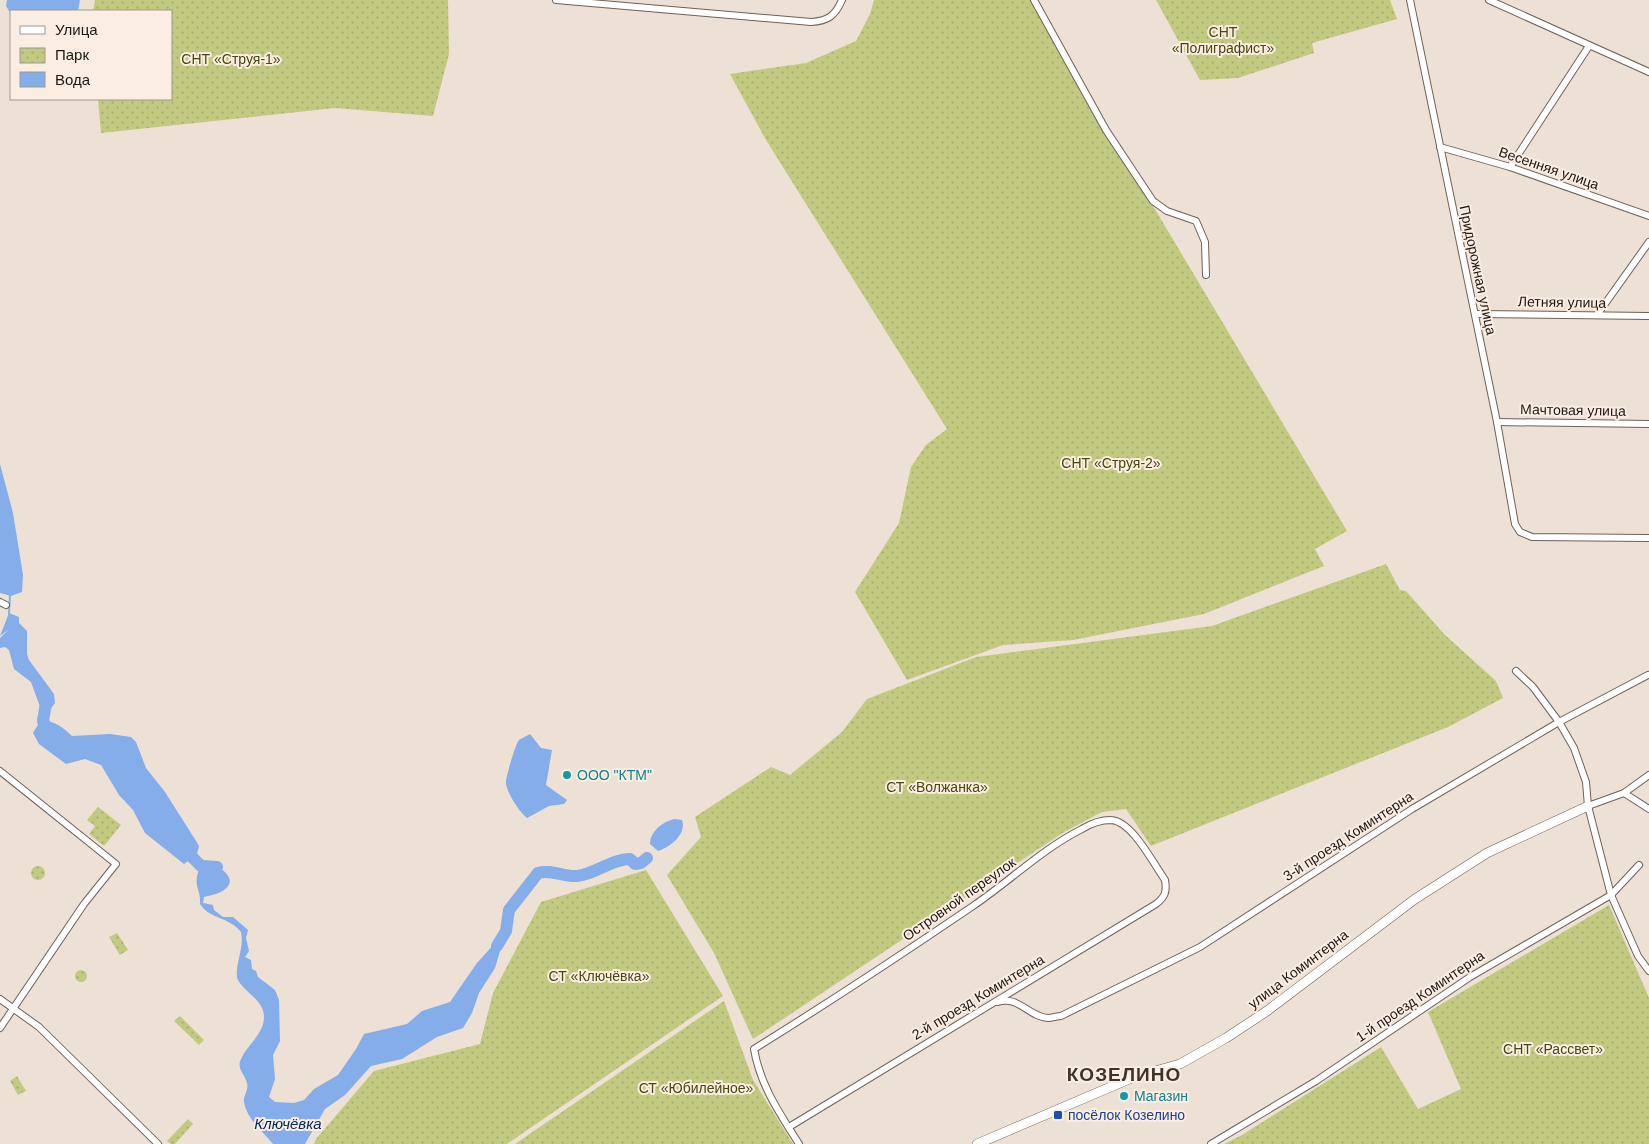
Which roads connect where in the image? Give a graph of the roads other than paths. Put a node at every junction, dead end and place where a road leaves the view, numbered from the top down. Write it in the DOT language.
graph roads {
  1 [pos="556,0"];
  2 [pos="842,0"];
  3 [pos="1034,0"];
  4 [pos="1410,0"];
  5 [pos="1489,0"];
  6 [pos="1589,46"];
  7 [pos="1649,72"];
  8 [pos="1440,146"];
  9 [pos="1510,167"];
  10 [pos="1649,216"];
  11 [pos="1649,242"];
  12 [pos="1206,276"];
  13 [pos="1475,314"];
  14 [pos="1597,315"];
  15 [pos="1649,316"];
  16 [pos="1497,422"];
  17 [pos="1649,424"];
  18 [pos="1649,538"];
  19 [pos="1516,670"];
  20 [pos="1648,675"];
  21 [pos="1559,722"];
  22 [pos="0,771"];
  23 [pos="1649,775"];
  24 [pos="1624,793"];
  25 [pos="1588,806"];
  26 [pos="1649,809"];
  27 [pos="1639,864"];
  28 [pos="1165,880"];
  29 [pos="1611,895"];
  30 [pos="1649,971"];
  31 [pos="0,999"];
  32 [pos="988,1006"];
  33 [pos="13,1009"];
  34 [pos="0,1028"];
  35 [pos="789,1127"];
  36 [pos="158,1144"];
  37 [pos="800,1144"];
  38 [pos="977,1144"];
  39 [pos="1211,1144"];
  1 -- 2 [label="street"];
  3 -- 12 [label="street"];
  4 -- 8 [label="street, Придорожная улица"];
  5 -- 6 [label="street"];
  6 -- 7 [label="street"];
  6 -- 9 [label="street"];
  8 -- 9 [label="street, Весенняя улица"];
  8 -- 13 [label="street, Придорожная улица"];
  9 -- 10 [label="street, Весенняя улица"];
  11 -- 14 [label="street"];
  13 -- 14 [label="street, Летняя улица"];
  13 -- 16 [label="street, Придорожная улица"];
  14 -- 15 [label="street, Летняя улица"];
  16 -- 17 [label="street, Мачтовая улица"];
  16 -- 18 [label="street, Придорожная улица"];
  19 -- 21 [label="street"];
  20 -- 21 [label="street, 3-й проезд Коминтерна"];
  21 -- 25 [label="street"];
  21 -- 32 [label="street, 3-й проезд Коминтерна"];
  22 -- 33 [label="street"];
  23 -- 24 [label="street, улица Коминтерна"];
  24 -- 25 [label="street, улица Коминтерна"];
  24 -- 26 [label="street"];
  25 -- 29 [label="street"];
  25 -- 38 [label="street, улица Коминтерна"];
  27 -- 29 [label="street, 1-й проезд Коминтерна"];
  28 -- 32 [label="street, 2-й проезд Коминтерна"];
  28 -- 35 [label="street, Островной переулок"];
  29 -- 30 [label="street"];
  29 -- 39 [label="street, 1-й проезд Коминтерна"];
  31 -- 33 [label="street"];
  32 -- 35 [label="street, 2-й проезд Коминтерна"];
  33 -- 34 [label="street"];
  33 -- 36 [label="street"];
  35 -- 37 [label="street"];
}
